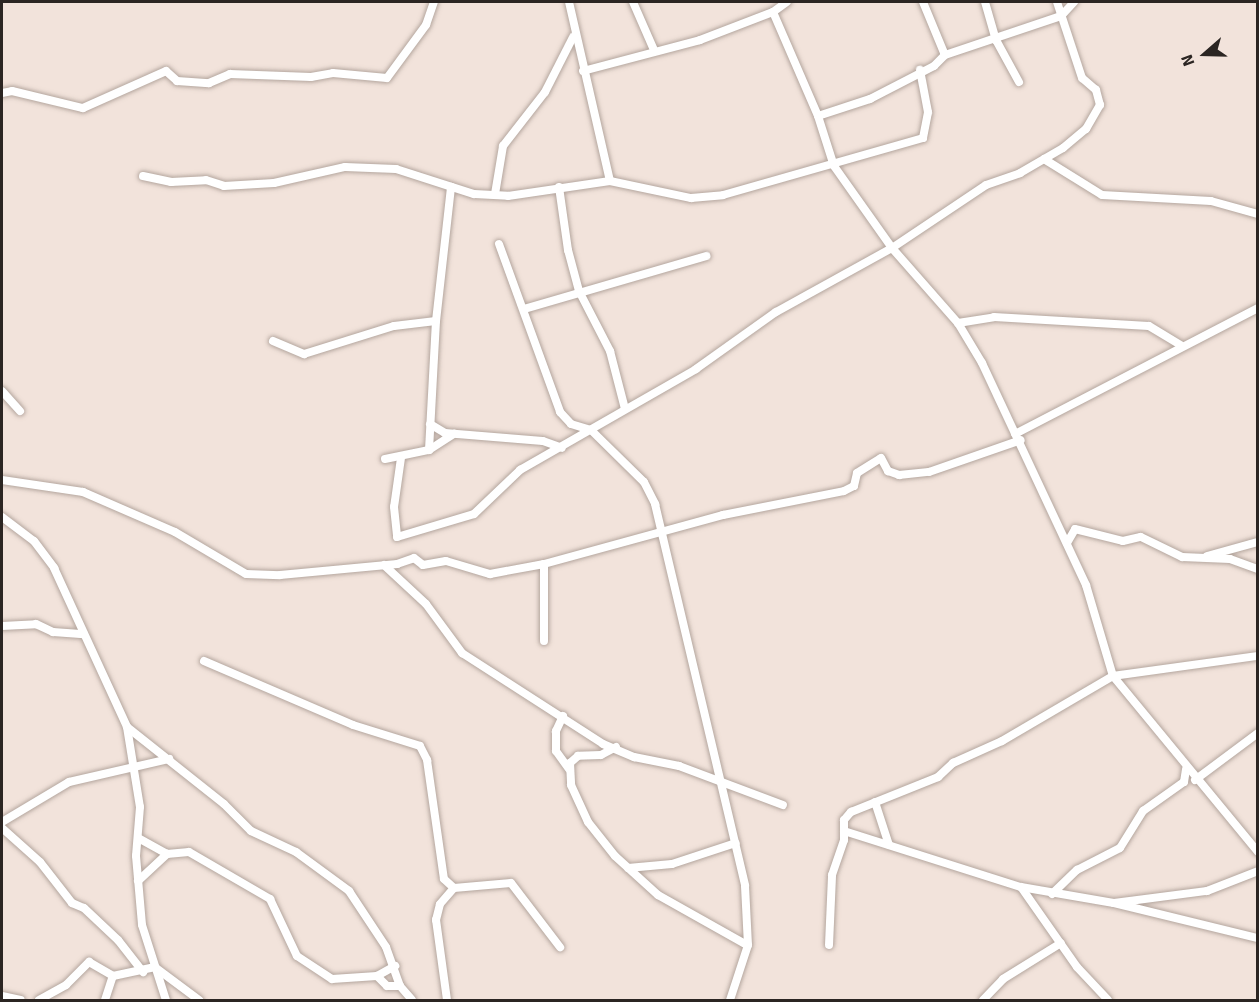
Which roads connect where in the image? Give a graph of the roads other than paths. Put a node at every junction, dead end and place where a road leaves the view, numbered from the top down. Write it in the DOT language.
graph roads {
  1 [pos="434,2"];
  2 [pos="569,2"];
  3 [pos="633,2"];
  4 [pos="787,2"];
  5 [pos="923,2"];
  6 [pos="985,2"];
  7 [pos="1057,2"];
  8 [pos="1074,2"];
  9 [pos="773,12"];
  10 [pos="1061,16"];
  11 [pos="573,37"];
  12 [pos="996,40"];
  13 [pos="654,50"];
  14 [pos="945,55"];
  15 [pos="920,70"];
  16 [pos="583,71"];
  17 [pos="1019,82"];
  18 [pos="2,93"];
  19 [pos="818,116"];
  20 [pos="1044,159"];
  21 [pos="834,166"];
  22 [pos="143,176"];
  23 [pos="610,181"];
  24 [pos="451,187"];
  25 [pos="560,188"];
  26 [pos="495,194"];
  27 [pos="1257,214"];
  28 [pos="499,244"];
  29 [pos="892,248"];
  30 [pos="706,256"];
  31 [pos="579,291"];
  32 [pos="1257,308"];
  33 [pos="524,309"];
  34 [pos="436,321"];
  35 [pos="958,323"];
  36 [pos="273,341"];
  37 [pos="1181,345"];
  38 [pos="2,391"];
  39 [pos="625,409"];
  40 [pos="20,411"];
  41 [pos="429,424"];
  42 [pos="591,429"];
  43 [pos="458,432"];
  44 [pos="1018,437"];
  45 [pos="562,447"];
  46 [pos="429,450"];
  47 [pos="401,458"];
  48 [pos="385,459"];
  49 [pos="2,480"];
  50 [pos="2,518"];
  51 [pos="663,533"];
  52 [pos="1257,542"];
  53 [pos="1067,543"];
  54 [pos="1197,559"];
  55 [pos="544,564"];
  56 [pos="384,565"];
  57 [pos="1257,569"];
  58 [pos="2,626"];
  59 [pos="84,634"];
  60 [pos="544,641"];
  61 [pos="1257,656"];
  62 [pos="204,661"];
  63 [pos="1113,676"];
  64 [pos="563,716"];
  65 [pos="127,727"];
  66 [pos="1257,733"];
  67 [pos="616,747"];
  68 [pos="169,759"];
  69 [pos="130,768"];
  70 [pos="569,769"];
  71 [pos="1186,769"];
  72 [pos="1195,780"];
  73 [pos="723,783"];
  74 [pos="875,802"];
  75 [pos="783,805"];
  76 [pos="2,822"];
  77 [pos="2,828"];
  78 [pos="844,831"];
  79 [pos="140,839"];
  80 [pos="736,843"];
  81 [pos="889,845"];
  82 [pos="1257,852"];
  83 [pos="167,854"];
  84 [pos="628,868"];
  85 [pos="1257,871"];
  86 [pos="138,881"];
  87 [pos="1021,887"];
  88 [pos="454,888"];
  89 [pos="1052,894"];
  90 [pos="1114,903"];
  91 [pos="1257,939"];
  92 [pos="1061,943"];
  93 [pos="748,945"];
  94 [pos="829,945"];
  95 [pos="560,947"];
  96 [pos="394,966"];
  97 [pos="155,967"];
  98 [pos="143,972"];
  99 [pos="113,976"];
  100 [pos="377,976"];
  101 [pos="400,986"];
  102 [pos="2,996"];
  103 [pos="21,1000"];
  104 [pos="39,1000"];
  105 [pos="105,1000"];
  106 [pos="166,1000"];
  107 [pos="199,1000"];
  108 [pos="412,1000"];
  109 [pos="447,1000"];
  110 [pos="730,1000"];
  111 [pos="983,1000"];
  112 [pos="1108,1000"];
  1 -- 18 [label="street"];
  2 -- 11 [label="street"];
  3 -- 13 [label="street"];
  4 -- 9 [label="street"];
  5 -- 14 [label="street"];
  6 -- 12 [label="street"];
  7 -- 10 [label="street"];
  8 -- 10 [label="street"];
  9 -- 13 [label="street"];
  9 -- 19 [label="street"];
  10 -- 12 [label="street"];
  10 -- 20 [label="street"];
  11 -- 16 [label="street"];
  11 -- 26 [label="street"];
  12 -- 14 [label="street"];
  12 -- 17 [label="street"];
  13 -- 16 [label="street"];
  14 -- 15 [label="street"];
  15 -- 19 [label="street"];
  15 -- 21 [label="street"];
  16 -- 23 [label="street"];
  19 -- 21 [label="street"];
  20 -- 27 [label="street"];
  20 -- 29 [label="street"];
  21 -- 23 [label="street"];
  21 -- 29 [label="street"];
  22 -- 24 [label="street"];
  23 -- 25 [label="street"];
  24 -- 26 [label="street"];
  24 -- 34 [label="street"];
  25 -- 26 [label="street"];
  25 -- 31 [label="street"];
  28 -- 33 [label="street"];
  29 -- 35 [label="street"];
  29 -- 39 [label="street"];
  30 -- 31 [label="street"];
  31 -- 33 [label="street"];
  31 -- 39 [label="street"];
  32 -- 37 [label="street"];
  33 -- 42 [label="street"];
  34 -- 36 [label="street"];
  34 -- 41 [label="street"];
  35 -- 37 [label="street"];
  35 -- 44 [label="street"];
  37 -- 44 [label="street"];
  38 -- 40 [label="street"];
  39 -- 42 [label="street"];
  41 -- 43 [label="street"];
  41 -- 46 [label="street"];
  42 -- 45 [label="street"];
  42 -- 51 [label="street"];
  43 -- 45 [label="street"];
  43 -- 46 [label="street"];
  44 -- 51 [label="street"];
  44 -- 53 [label="street"];
  45 -- 47 [label="street"];
  46 -- 47 [label="street"];
  47 -- 48 [label="street"];
  49 -- 56 [label="street"];
  50 -- 59 [label="street"];
  51 -- 55 [label="street"];
  51 -- 73 [label="street"];
  52 -- 54 [label="street"];
  53 -- 54 [label="street"];
  53 -- 63 [label="street"];
  54 -- 57 [label="street"];
  55 -- 56 [label="street"];
  55 -- 60 [label="street"];
  56 -- 64 [label="street"];
  58 -- 59 [label="street"];
  59 -- 65 [label="street"];
  61 -- 63 [label="street"];
  62 -- 88 [label="street"];
  63 -- 71 [label="street"];
  63 -- 74 [label="street"];
  64 -- 67 [label="street"];
  64 -- 70 [label="street"];
  65 -- 68 [label="street"];
  65 -- 69 [label="street"];
  66 -- 72 [label="street"];
  67 -- 70 [label="street"];
  67 -- 73 [label="street"];
  68 -- 69 [label="street"];
  68 -- 96 [label="street"];
  69 -- 76 [label="street"];
  69 -- 79 [label="street"];
  70 -- 84 [label="street"];
  71 -- 72 [label="street"];
  71 -- 89 [label="street"];
  72 -- 82 [label="street"];
  73 -- 75 [label="street"];
  73 -- 80 [label="street"];
  74 -- 78 [label="street"];
  74 -- 81 [label="street"];
  77 -- 98 [label="street"];
  78 -- 81 [label="street"];
  78 -- 94 [label="street"];
  79 -- 83 [label="street"];
  79 -- 86 [label="street"];
  80 -- 84 [label="street"];
  80 -- 93 [label="street"];
  81 -- 87 [label="street"];
  83 -- 86 [label="street"];
  83 -- 100 [label="street"];
  84 -- 93 [label="street"];
  85 -- 90 [label="street"];
  86 -- 97 [label="street"];
  87 -- 89 [label="street"];
  87 -- 92 [label="street"];
  88 -- 95 [label="street"];
  88 -- 109 [label="street"];
  89 -- 90 [label="street"];
  90 -- 91 [label="street"];
  92 -- 111 [label="street"];
  92 -- 112 [label="street"];
  93 -- 110 [label="street"];
  96 -- 100 [label="street"];
  96 -- 101 [label="street"];
  97 -- 98 [label="street"];
  97 -- 106 [label="street"];
  97 -- 107 [label="street"];
  98 -- 99 [label="street"];
  99 -- 104 [label="street"];
  99 -- 105 [label="street"];
  100 -- 101 [label="street"];
  101 -- 108 [label="street"];
  102 -- 103 [label="street"];
}
